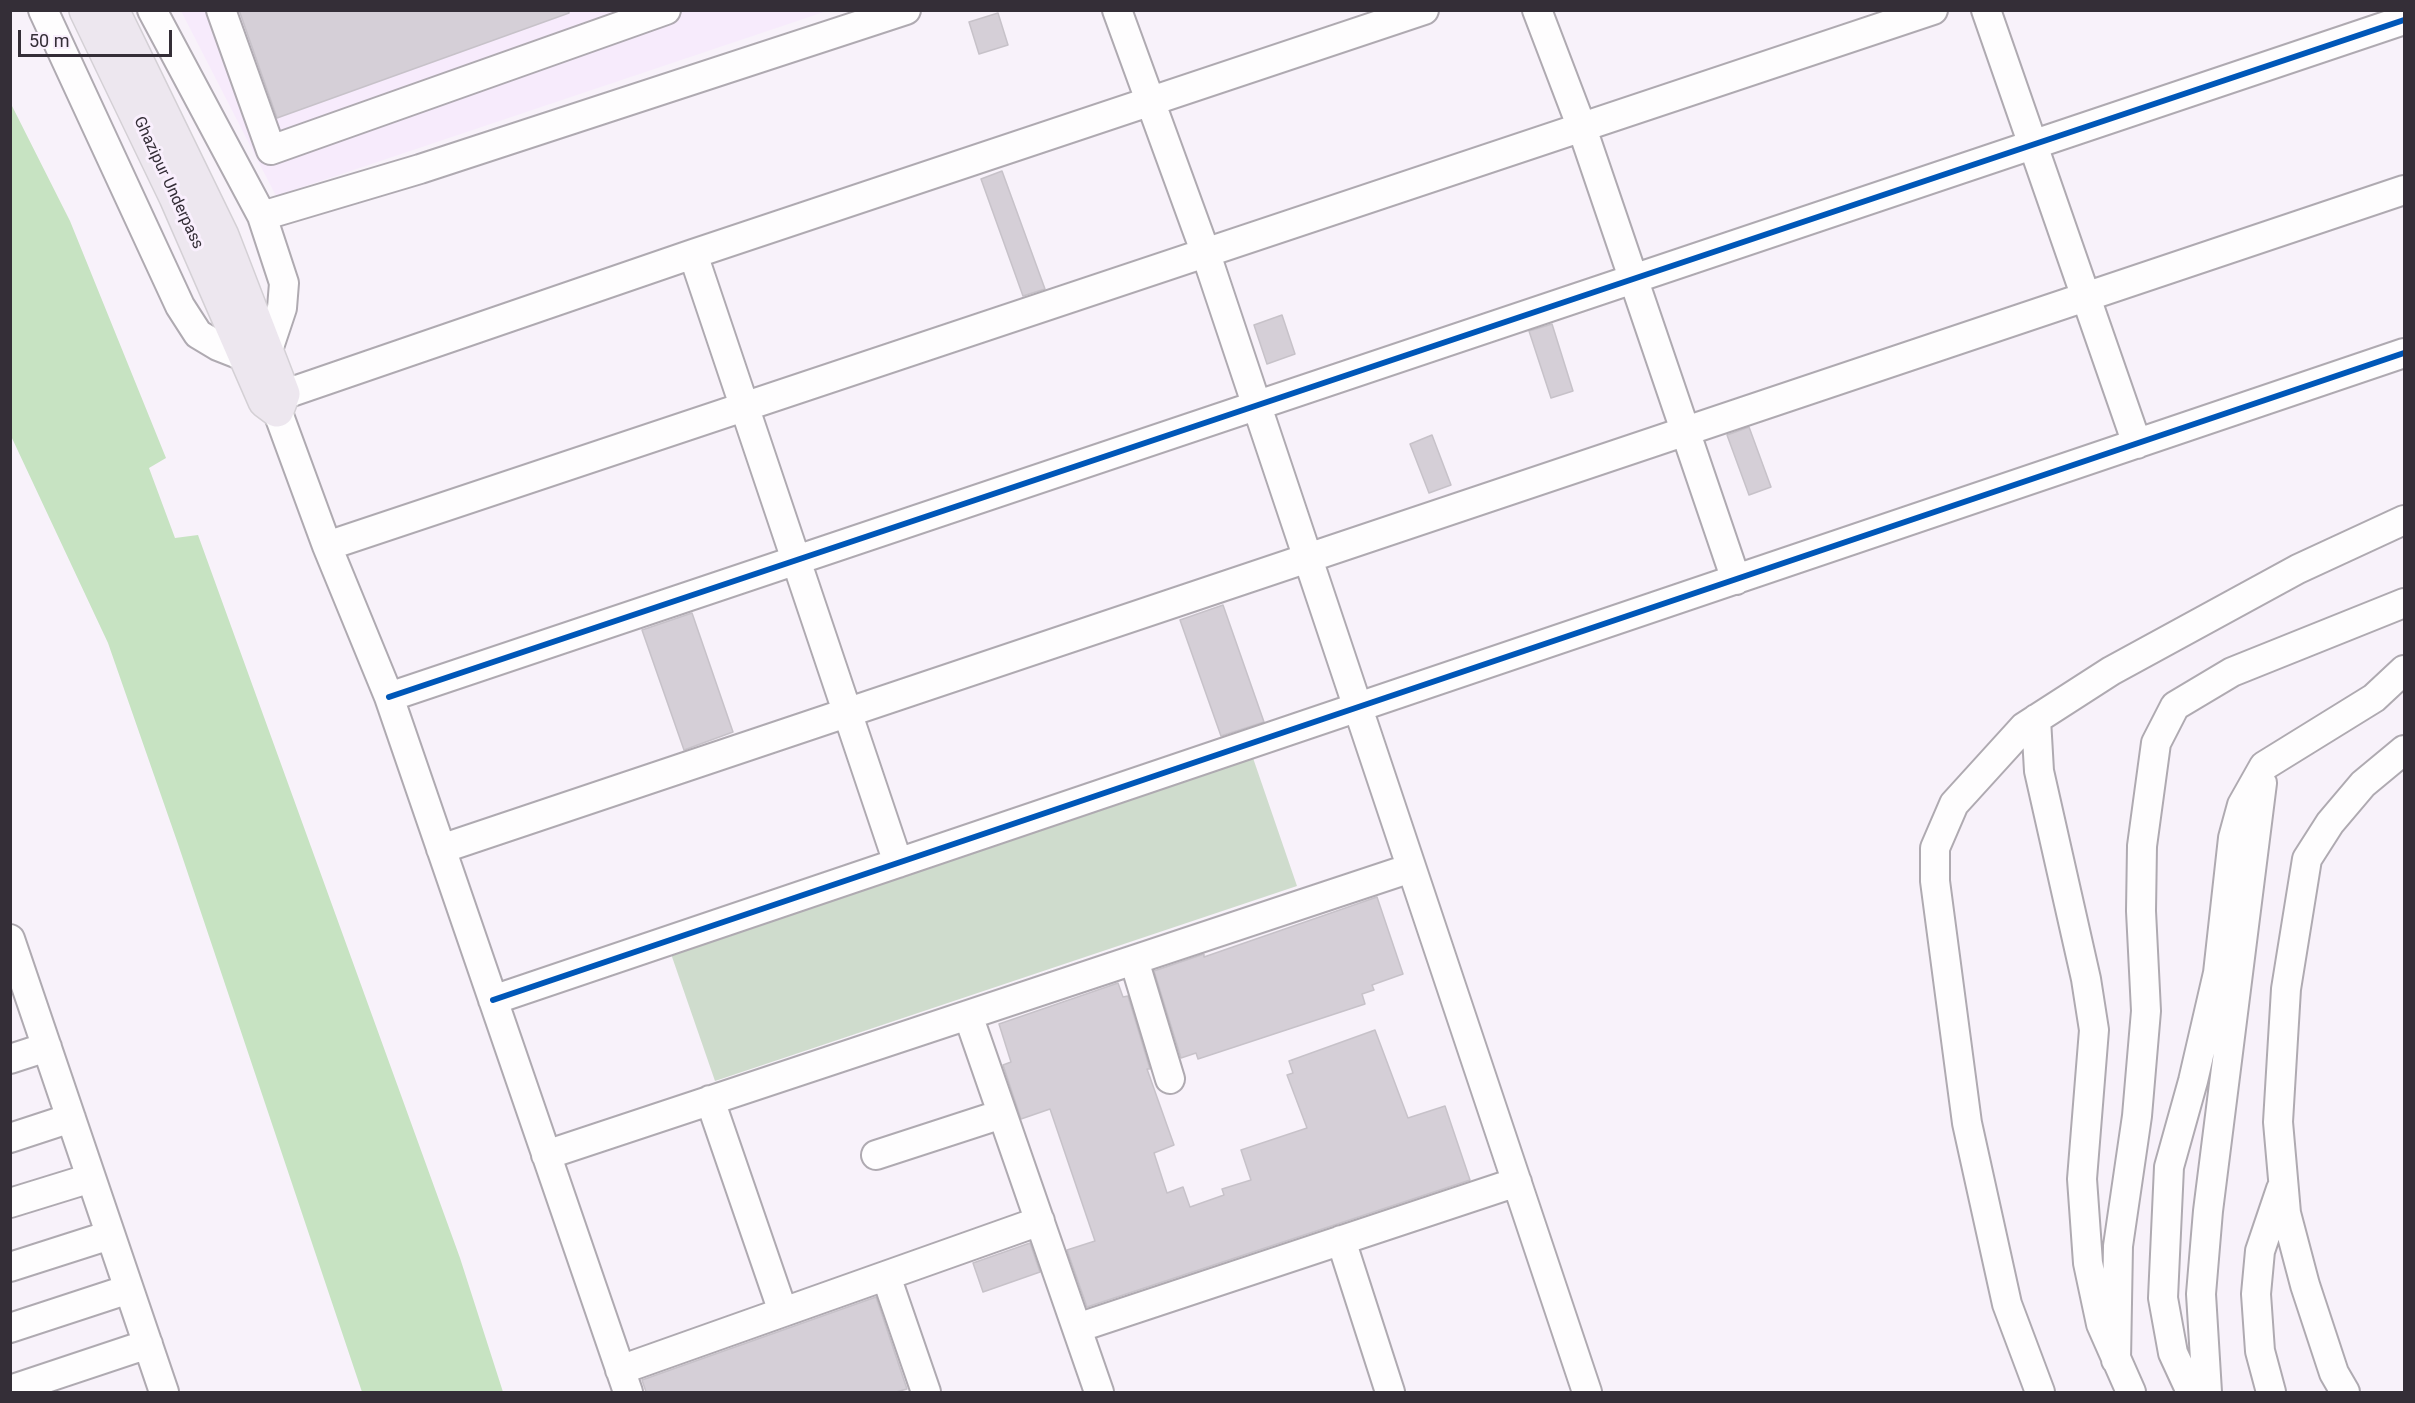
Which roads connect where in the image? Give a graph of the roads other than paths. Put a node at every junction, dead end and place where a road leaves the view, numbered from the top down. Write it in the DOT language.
graph roads {
  1 [pos="43,10"];
  2 [pos="86,10"];
  3 [pos="112,10"];
  4 [pos="152,10"];
  5 [pos="221,10"];
  6 [pos="666,10"];
  7 [pos="906,10"];
  8 [pos="1117,10"];
  9 [pos="1424,10"];
  10 [pos="1537,10"];
  11 [pos="1933,10"];
  12 [pos="1986,10"];
  13 [pos="2404,20"];
  14 [pos="1152,101"];
  15 [pos="1582,128"];
  16 [pos="2033,145"];
  17 [pos="2404,190"];
  18 [pos="262,216"];
  19 [pos="693,254"];
  20 [pos="1206,254"];
  21 [pos="1634,279"];
  22 [pos="2086,297"];
  23 [pos="256,353"];
  24 [pos="2404,353"];
  25 [pos="275,402"];
  26 [pos="1257,406"];
  27 [pos="745,408"];
  28 [pos="1685,432"];
  29 [pos="2137,444"];
  30 [pos="2404,520"];
  31 [pos="327,546"];
  32 [pos="1308,558"];
  33 [pos="796,560"];
  34 [pos="1736,579"];
  35 [pos="2404,603"];
  36 [pos="2404,670"];
  37 [pos="389,697"];
  38 [pos="1358,707"];
  39 [pos="847,713"];
  40 [pos="2036,719"];
  41 [pos="2404,750"];
  42 [pos="2264,766"];
  43 [pos="441,849"];
  44 [pos="898,863"];
  45 [pos="1411,868"];
  46 [pos="10,939"];
  47 [pos="1134,960"];
  48 [pos="16,976"];
  49 [pos="493,1000"];
  50 [pos="968,1015"];
  51 [pos="47,1047"];
  52 [pos="10,1059"];
  53 [pos="1170,1079"];
  54 [pos="710,1100"];
  55 [pos="1002,1114"];
  56 [pos="71,1118"];
  57 [pos="10,1138"];
  58 [pos="546,1155"];
  59 [pos="876,1155"];
  60 [pos="91,1178"];
  61 [pos="2283,1181"];
  62 [pos="1516,1182"];
  63 [pos="10,1203"];
  64 [pos="1040,1221"];
  65 [pos="110,1234"];
  66 [pos="1341,1240"];
  67 [pos="10,1267"];
  68 [pos="886,1276"];
  69 [pos="129,1289"];
  70 [pos="783,1312"];
  71 [pos="1077,1328"];
  72 [pos="10,1329"];
  73 [pos="148,1344"];
  74 [pos="2116,1360"];
  75 [pos="624,1381"];
  76 [pos="10,1390"];
  77 [pos="164,1392"];
  78 [pos="926,1392"];
  79 [pos="1099,1392"];
  80 [pos="1390,1392"];
  81 [pos="1585,1392"];
  82 [pos="2040,1392"];
  83 [pos="2131,1392"];
  84 [pos="2191,1392"];
  85 [pos="2207,1392"];
  86 [pos="2271,1392"];
  87 [pos="2346,1392"];
  1 -- 23 [label="street"];
  2 -- 23 [label="main road, Ghazipur Underpass"];
  3 -- 23 [label="main road, Ghazipur Underpass"];
  4 -- 18 [label="street"];
  5 -- 6 [label="street"];
  7 -- 18 [label="street"];
  8 -- 14 [label="street"];
  9 -- 14 [label="street"];
  10 -- 15 [label="street"];
  11 -- 15 [label="street"];
  12 -- 16 [label="street"];
  13 -- 16 [label="street"];
  14 -- 19 [label="street"];
  14 -- 20 [label="street"];
  15 -- 20 [label="street"];
  15 -- 21 [label="street"];
  16 -- 21 [label="street"];
  16 -- 22 [label="street"];
  17 -- 22 [label="street"];
  18 -- 23 [label="street"];
  19 -- 25 [label="street"];
  19 -- 27 [label="street"];
  20 -- 26 [label="street"];
  20 -- 27 [label="street"];
  21 -- 26 [label="street"];
  21 -- 28 [label="street"];
  22 -- 28 [label="street"];
  22 -- 29 [label="street"];
  23 -- 25 [label="main road"];
  24 -- 29 [label="street"];
  25 -- 31 [label="street"];
  26 -- 32 [label="street"];
  26 -- 33 [label="street"];
  27 -- 31 [label="street"];
  27 -- 33 [label="street"];
  28 -- 32 [label="street"];
  28 -- 34 [label="street"];
  29 -- 34 [label="street"];
  30 -- 40 [label="street"];
  31 -- 37 [label="street"];
  32 -- 38 [label="street"];
  32 -- 39 [label="street"];
  33 -- 37 [label="street"];
  33 -- 39 [label="street"];
  34 -- 38 [label="street"];
  35 -- 74 [label="street"];
  36 -- 42 [label="street"];
  37 -- 43 [label="street"];
  38 -- 44 [label="street"];
  38 -- 45 [label="street"];
  39 -- 43 [label="street"];
  39 -- 44 [label="street"];
  40 -- 74 [label="street"];
  40 -- 82 [label="street"];
  41 -- 61 [label="street"];
  42 -- 84 [label="street"];
  42 -- 85 [label="street"];
  43 -- 49 [label="street"];
  44 -- 49 [label="street"];
  45 -- 47 [label="street"];
  45 -- 62 [label="street"];
  46 -- 48 [label="street"];
  47 -- 50 [label="street"];
  47 -- 53 [label="street"];
  48 -- 51 [label="street"];
  49 -- 58 [label="street"];
  50 -- 54 [label="street"];
  50 -- 55 [label="street"];
  51 -- 52 [label="street"];
  51 -- 56 [label="street"];
  54 -- 58 [label="street"];
  54 -- 70 [label="street"];
  55 -- 59 [label="street"];
  55 -- 64 [label="street"];
  56 -- 57 [label="street"];
  56 -- 60 [label="street"];
  58 -- 75 [label="street"];
  60 -- 63 [label="street"];
  60 -- 65 [label="street"];
  61 -- 86 [label="street"];
  61 -- 87 [label="street"];
  62 -- 66 [label="street"];
  62 -- 81 [label="street"];
  64 -- 68 [label="street"];
  64 -- 71 [label="street"];
  65 -- 67 [label="street"];
  65 -- 69 [label="street"];
  66 -- 71 [label="street"];
  66 -- 80 [label="street"];
  68 -- 70 [label="street"];
  68 -- 78 [label="street"];
  69 -- 72 [label="street"];
  69 -- 73 [label="street"];
  70 -- 75 [label="street"];
  71 -- 79 [label="street"];
  73 -- 76 [label="street"];
  73 -- 77 [label="street"];
  74 -- 83 [label="street"];
}
